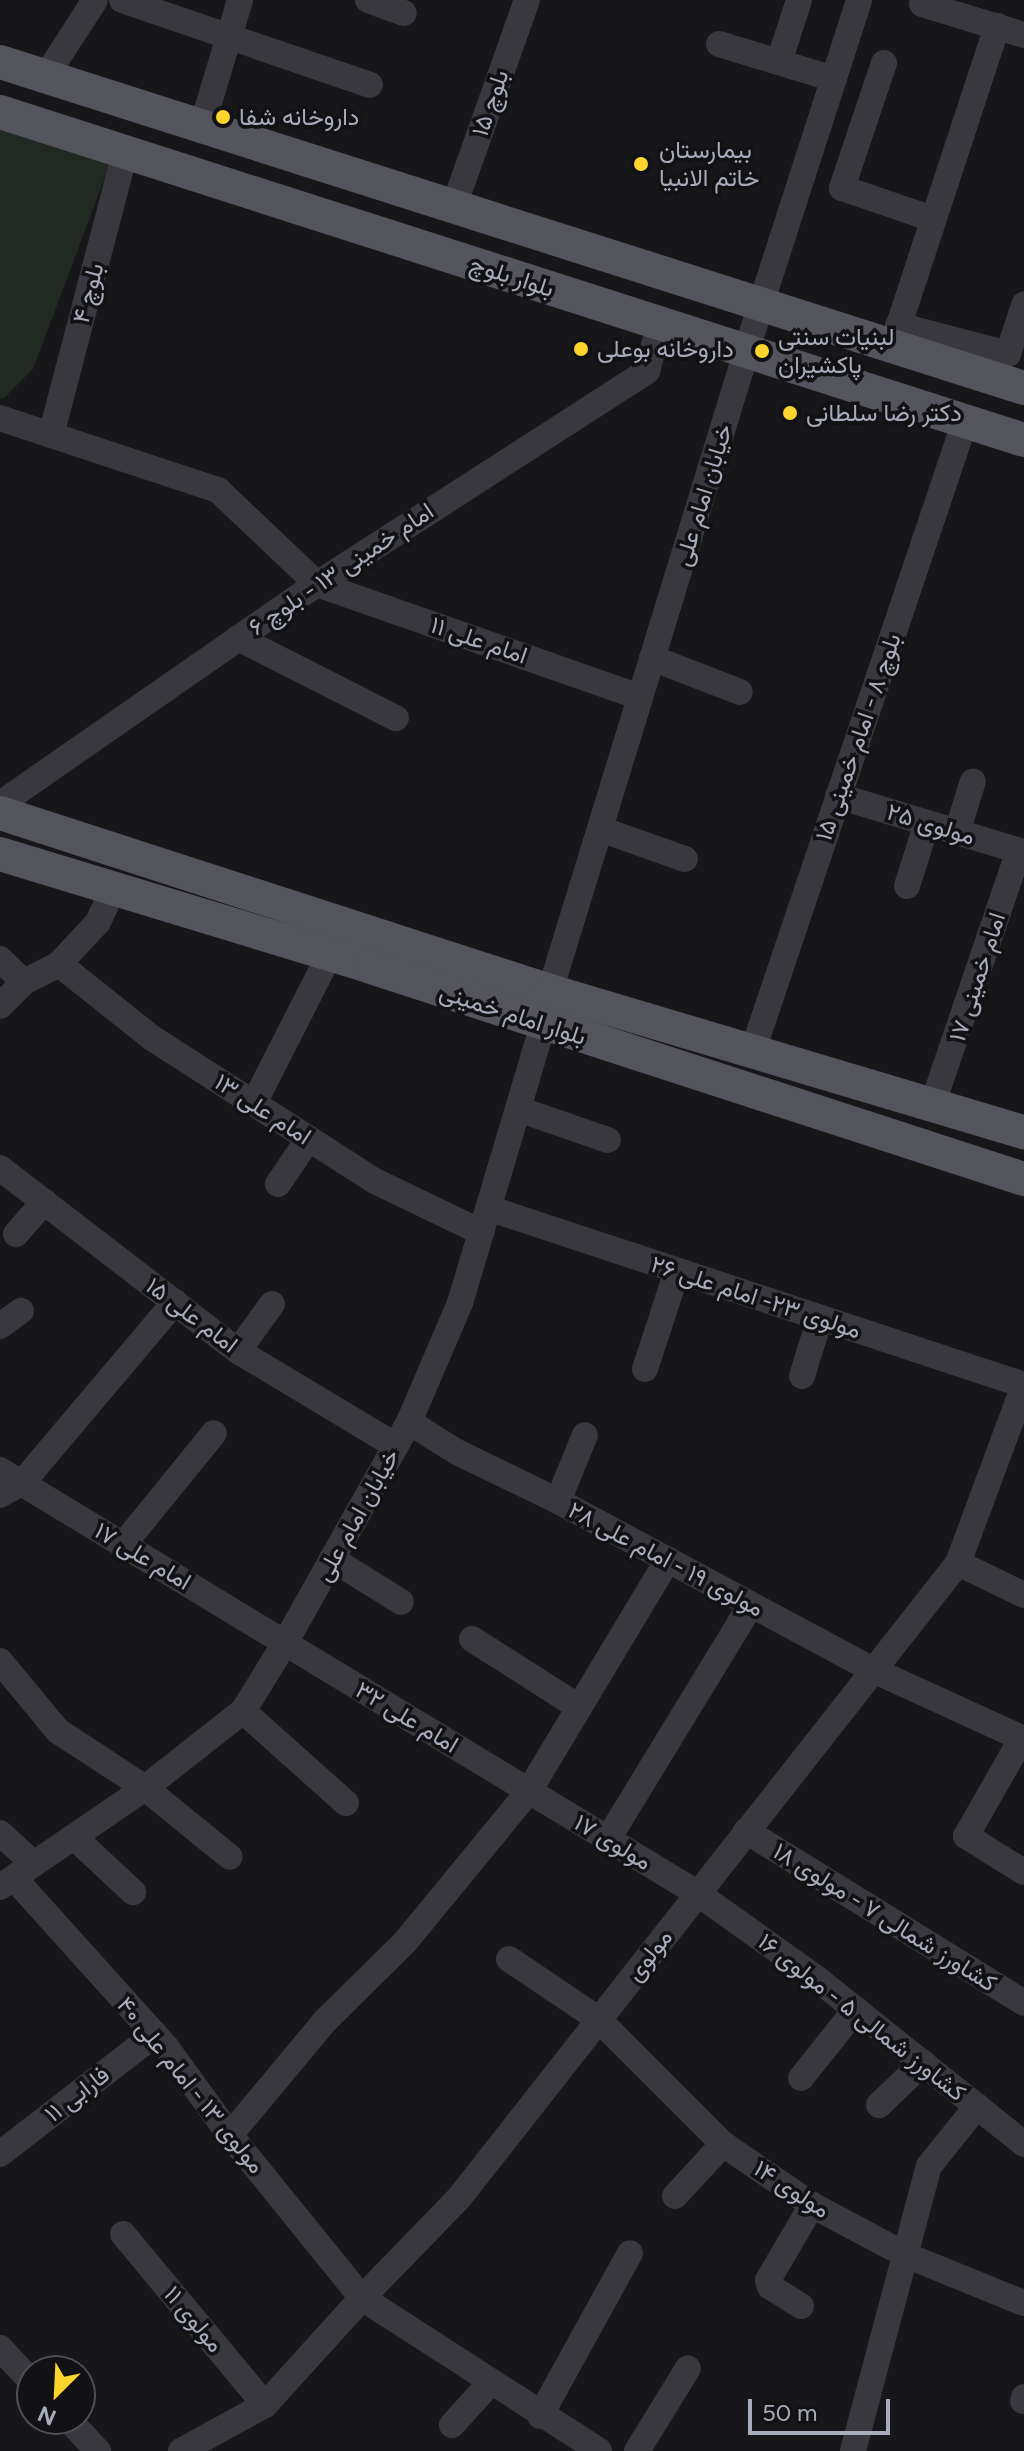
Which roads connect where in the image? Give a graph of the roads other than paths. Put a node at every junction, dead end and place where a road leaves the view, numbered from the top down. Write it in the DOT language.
graph roads {
  1 [pos="95,0"];
  2 [pos="122,0"];
  3 [pos="240,0"];
  4 [pos="368,0"];
  5 [pos="527,0"];
  6 [pos="799,0"];
  7 [pos="859,0"];
  8 [pos="922,4"];
  9 [pos="969,9"];
  10 [pos="404,13"];
  11 [pos="997,26"];
  12 [pos="1024,35"];
  13 [pos="228,37"];
  14 [pos="719,44"];
  15 [pos="0,62"];
  16 [pos="779,62"];
  17 [pos="884,63"];
  18 [pos="46,76"];
  19 [pos="834,79"];
  20 [pos="370,85"];
  21 [pos="0,112"];
  22 [pos="202,126"];
  23 [pos="125,152"];
  24 [pos="454,206"];
  25 [pos="933,219"];
  26 [pos="761,304"];
  27 [pos="1024,305"];
  28 [pos="660,323"];
  29 [pos="895,336"];
  30 [pos="747,351"];
  31 [pos="1024,388"];
  32 [pos="0,418"];
  33 [pos="965,421"];
  34 [pos="51,435"];
  35 [pos="1024,440"];
  36 [pos="317,584"];
  37 [pos="238,638"];
  38 [pos="652,658"];
  39 [pos="740,692"];
  40 [pos="640,697"];
  41 [pos="396,718"];
  42 [pos="973,781"];
  43 [pos="838,796"];
  44 [pos="0,804"];
  45 [pos="0,813"];
  46 [pos="927,823"];
  47 [pos="600,829"];
  48 [pos="957,832"];
  49 [pos="1022,851"];
  50 [pos="0,854"];
  51 [pos="685,859"];
  52 [pos="907,886"];
  53 [pos="114,888"];
  54 [pos="330,954"];
  55 [pos="0,959"];
  56 [pos="59,964"];
  57 [pos="24,982"];
  58 [pos="550,991"];
  59 [pos="0,1006"];
  60 [pos="543,1024"];
  61 [pos="752,1053"];
  62 [pos="254,1103"];
  63 [pos="933,1103"];
  64 [pos="518,1109"];
  65 [pos="1024,1132"];
  66 [pos="309,1138"];
  67 [pos="608,1140"];
  68 [pos="0,1168"];
  69 [pos="1024,1179"];
  70 [pos="278,1184"];
  71 [pos="44,1202"];
  72 [pos="485,1220"];
  73 [pos="16,1234"];
  74 [pos="677,1271"];
  75 [pos="175,1302"];
  76 [pos="272,1304"];
  77 [pos="820,1318"];
  78 [pos="238,1351"];
  79 [pos="645,1369"];
  80 [pos="802,1376"];
  81 [pos="1024,1386"];
  82 [pos="409,1422"];
  83 [pos="214,1433"];
  84 [pos="585,1435"];
  85 [pos="1014,1442"];
  86 [pos="396,1446"];
  87 [pos="7,1482"];
  88 [pos="558,1501"];
  89 [pos="123,1545"];
  90 [pos="332,1559"];
  91 [pos="668,1560"];
  92 [pos="958,1563"];
  93 [pos="1024,1595"];
  94 [pos="401,1602"];
  95 [pos="751,1605"];
  96 [pos="472,1639"];
  97 [pos="285,1643"];
  98 [pos="0,1661"];
  99 [pos="873,1670"];
  100 [pos="577,1706"];
  101 [pos="243,1711"];
  102 [pos="1023,1738"];
  103 [pos="145,1788"];
  104 [pos="529,1791"];
  105 [pos="346,1803"];
  106 [pos="746,1831"];
  107 [pos="0,1833"];
  108 [pos="74,1837"];
  109 [pos="608,1839"];
  110 [pos="230,1857"];
  111 [pos="1024,1872"];
  112 [pos="16,1876"];
  113 [pos="133,1892"];
  114 [pos="697,1893"];
  115 [pos="509,1959"];
  116 [pos="1024,2003"];
  117 [pos="856,2009"];
  118 [pos="598,2019"];
  119 [pos="155,2034"];
  120 [pos="923,2063"];
  121 [pos="801,2078"];
  122 [pos="879,2105"];
  123 [pos="977,2106"];
  124 [pos="230,2135"];
  125 [pos="723,2144"];
  126 [pos="1024,2144"];
  127 [pos="0,2154"];
  128 [pos="675,2196"];
  129 [pos="812,2205"];
  130 [pos="123,2234"];
  131 [pos="630,2253"];
  132 [pos="908,2256"];
  133 [pos="362,2298"];
  134 [pos="1024,2303"];
  135 [pos="801,2306"];
  136 [pos="0,2348"];
  137 [pos="16,2365"];
  138 [pos="688,2368"];
  139 [pos="490,2383"];
  140 [pos="265,2405"];
  141 [pos="540,2416"];
  142 [pos="452,2425"];
  143 [pos="83,2435"];
  144 [pos="98,2451"];
  145 [pos="181,2451"];
  146 [pos="599,2451"];
  147 [pos="637,2451"];
  148 [pos="853,2451"];
  1 -- 18 [label="street"];
  2 -- 13 [label="street"];
  3 -- 13 [label="street"];
  4 -- 10 [label="street"];
  5 -- 24 [label="street, بلوچ ۱۵"];
  6 -- 16 [label="street"];
  7 -- 19 [label="street, خیابان امام علی"];
  8 -- 9 [label="street"];
  9 -- 11 [label="street"];
  11 -- 12 [label="street"];
  11 -- 25 [label="street"];
  13 -- 20 [label="street"];
  13 -- 22 [label="street"];
  14 -- 16 [label="street"];
  15 -- 18 [label="main road, بلوار بلوچ"];
  16 -- 19 [label="street"];
  17 -- 25 [label="street"];
  18 -- 22 [label="main road, بلوار بلوچ"];
  19 -- 26 [label="street, خیابان امام علی"];
  21 -- 23 [label="main road, بلوار بلوچ"];
  22 -- 24 [label="main road, بلوار بلوچ"];
  23 -- 28 [label="main road, بلوار بلوچ"];
  23 -- 34 [label="street, بلوچ ۴"];
  24 -- 26 [label="main road, بلوار بلوچ"];
  25 -- 29 [label="street"];
  26 -- 29 [label="main road, بلوار بلوچ"];
  26 -- 30 [label="street, خیابان امام علی"];
  27 -- 29 [label="street"];
  28 -- 30 [label="main road, بلوار بلوچ"];
  28 -- 36 [label="street, امام خمینی ۱۳ - بلوچ ۶"];
  29 -- 31 [label="main road, بلوار بلوچ"];
  30 -- 33 [label="main road, بلوار بلوچ"];
  30 -- 38 [label="street, خیابان امام علی"];
  32 -- 34 [label="street"];
  33 -- 35 [label="main road, بلوار بلوچ"];
  33 -- 43 [label="street, بلوچ ۸ - امام خمینی ۱۵"];
  34 -- 36 [label="street"];
  36 -- 37 [label="street, امام خمینی ۱۳ - بلوچ ۶"];
  36 -- 40 [label="street, امام علی ۱۱"];
  37 -- 41 [label="street"];
  37 -- 44 [label="street, امام خمینی ۱۳ - بلوچ ۶"];
  38 -- 39 [label="street"];
  38 -- 40 [label="street, خیابان امام علی"];
  40 -- 47 [label="street, خیابان امام علی"];
  42 -- 48 [label="street"];
  43 -- 46 [label="street, مولوی ۲۵"];
  43 -- 61 [label="street, بلوچ ۸ - امام خمینی ۱۵"];
  45 -- 58 [label="main road, بلوار امام خمینی"];
  46 -- 48 [label="street, مولوی ۲۵"];
  46 -- 52 [label="street"];
  47 -- 51 [label="street"];
  47 -- 58 [label="street, خیابان امام علی"];
  48 -- 49 [label="street, مولوی ۲۵"];
  49 -- 63 [label="street, امام خمینی ۱۷"];
  50 -- 53 [label="main road, بلوار امام خمینی"];
  53 -- 54 [label="main road, بلوار امام خمینی"];
  53 -- 56 [label="street"];
  54 -- 60 [label="main road, بلوار امام خمینی"];
  54 -- 62 [label="street"];
  55 -- 57 [label="street"];
  56 -- 57 [label="street"];
  56 -- 62 [label="street, امام علی ۱۳"];
  57 -- 59 [label="street"];
  58 -- 60 [label="main road"];
  58 -- 61 [label="main road, بلوار امام خمینی"];
  60 -- 64 [label="street, خیابان امام علی"];
  60 -- 69 [label="main road, بلوار امام خمینی"];
  61 -- 63 [label="main road, بلوار امام خمینی"];
  62 -- 66 [label="street, امام علی ۱۳"];
  63 -- 65 [label="main road, بلوار امام خمینی"];
  64 -- 67 [label="street"];
  64 -- 72 [label="street, خیابان امام علی"];
  66 -- 70 [label="street"];
  66 -- 72 [label="street, امام علی ۱۳"];
  68 -- 71 [label="street, امام علی ۱۵"];
  71 -- 73 [label="street"];
  71 -- 75 [label="street, امام علی ۱۵"];
  72 -- 74 [label="street, مولوی ۲۳- امام علی ۲۶"];
  72 -- 82 [label="street, خیابان امام علی"];
  74 -- 77 [label="street, مولوی ۲۳- امام علی ۲۶"];
  74 -- 79 [label="street"];
  75 -- 78 [label="street, امام علی ۱۵"];
  75 -- 87 [label="street"];
  76 -- 78 [label="street"];
  77 -- 80 [label="street"];
  77 -- 81 [label="street, مولوی ۲۳- امام علی ۲۶"];
  78 -- 86 [label="street, امام علی ۱۵"];
  81 -- 85 [label="street, مولوی"];
  82 -- 86 [label="street, خیابان امام علی"];
  82 -- 88 [label="street, مولوی ۱۹ - امام علی ۲۸"];
  83 -- 89 [label="street"];
  84 -- 88 [label="street"];
  85 -- 92 [label="street, مولوی"];
  86 -- 90 [label="street, خیابان امام علی"];
  87 -- 89 [label="street, امام علی ۱۷"];
  88 -- 91 [label="street, مولوی ۱۹ - امام علی ۲۸"];
  89 -- 97 [label="street, امام علی ۱۷"];
  90 -- 94 [label="street"];
  90 -- 97 [label="street, خیابان امام علی"];
  91 -- 95 [label="street, مولوی ۱۹ - امام علی ۲۸"];
  91 -- 100 [label="street"];
  92 -- 93 [label="street"];
  92 -- 99 [label="street, مولوی"];
  95 -- 99 [label="street, مولوی ۱۹ - امام علی ۲۸"];
  95 -- 109 [label="street"];
  96 -- 100 [label="street"];
  97 -- 101 [label="street, خیابان امام علی"];
  97 -- 104 [label="street, امام علی ۳۲"];
  98 -- 103 [label="street"];
  99 -- 102 [label="street, مولوی ۱۹ - امام علی ۲۸"];
  99 -- 106 [label="street, مولوی"];
  100 -- 104 [label="street"];
  101 -- 103 [label="street, خیابان امام علی"];
  101 -- 105 [label="street"];
  102 -- 111 [label="street"];
  103 -- 108 [label="street, خیابان امام علی"];
  103 -- 110 [label="street"];
  104 -- 109 [label="street, مولوی ۱۷"];
  104 -- 124 [label="street"];
  106 -- 114 [label="street, مولوی"];
  106 -- 116 [label="street, کشاورز شمالی ۷ - مولوی ۱۸"];
  107 -- 112 [label="street, مولوی ۱۳ - امام علی ۴۰"];
  108 -- 112 [label="street, خیابان امام علی"];
  108 -- 113 [label="street"];
  109 -- 114 [label="street, مولوی ۱۷"];
  112 -- 119 [label="street, مولوی ۱۳ - امام علی ۴۰"];
  114 -- 117 [label="street, کشاورز شمالی ۵ - مولوی ۱۶"];
  114 -- 118 [label="street, مولوی"];
  115 -- 118 [label="street, مولوی ۱۴"];
  117 -- 120 [label="street, کشاورز شمالی ۵ - مولوی ۱۶"];
  117 -- 121 [label="street"];
  118 -- 125 [label="street, مولوی ۱۴"];
  118 -- 133 [label="street, مولوی"];
  119 -- 124 [label="street, مولوی ۱۳ - امام علی ۴۰"];
  119 -- 127 [label="street, فارابی ۱۱"];
  120 -- 122 [label="street"];
  120 -- 123 [label="street, کشاورز شمالی ۵ - مولوی ۱۶"];
  123 -- 126 [label="street, کشاورز شمالی ۵ - مولوی ۱۶"];
  123 -- 132 [label="street"];
  124 -- 133 [label="street, مولوی ۱۳ - امام علی ۴۰"];
  125 -- 128 [label="street"];
  125 -- 129 [label="street, مولوی ۱۴"];
  129 -- 132 [label="street, مولوی ۱۴"];
  129 -- 135 [label="street"];
  130 -- 140 [label="street, مولوی ۱۱"];
  131 -- 141 [label="street"];
  132 -- 134 [label="street, مولوی ۱۴"];
  132 -- 148 [label="street"];
  133 -- 139 [label="street, مولوی ۱۳ - امام علی ۴۰"];
  133 -- 140 [label="street, مولوی"];
  136 -- 137 [label="street"];
  138 -- 147 [label="street"];
  139 -- 141 [label="street, مولوی ۱۳ - امام علی ۴۰"];
  139 -- 142 [label="street"];
  140 -- 145 [label="street, مولوی"];
  141 -- 146 [label="street, مولوی ۱۳ - امام علی ۴۰"];
  143 -- 144 [label="street"];
}
